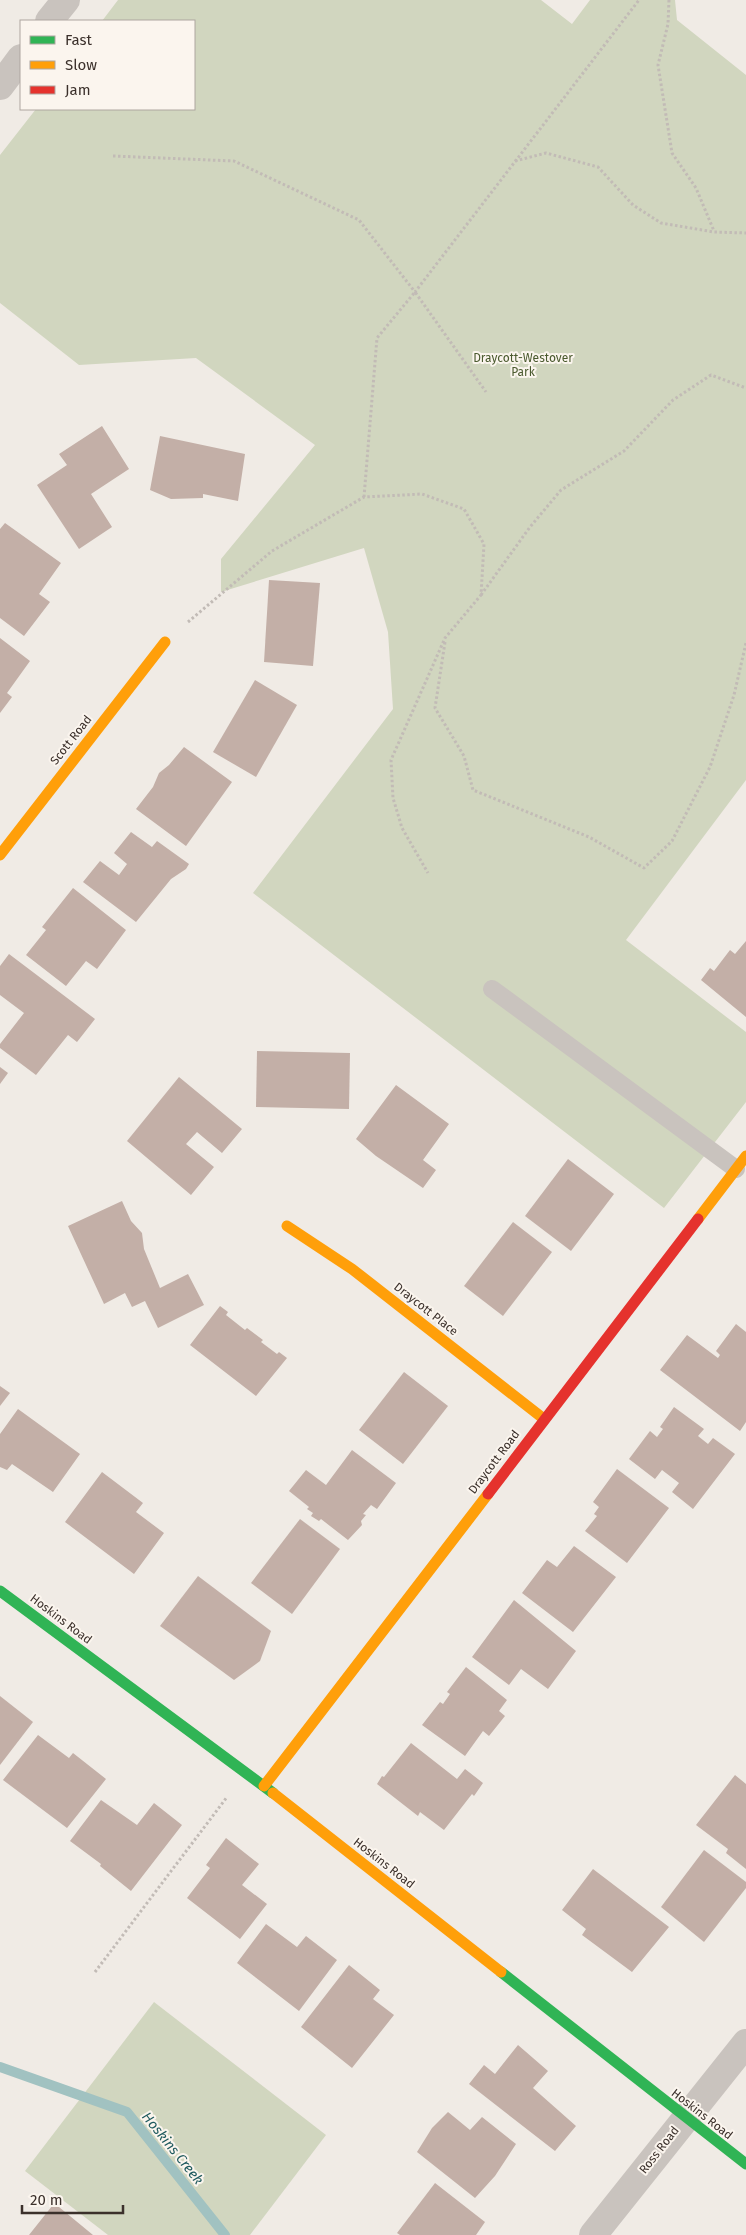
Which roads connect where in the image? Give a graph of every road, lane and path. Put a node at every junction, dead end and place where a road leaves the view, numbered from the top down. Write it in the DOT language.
graph roads {
  1 [pos="66,0"];
  2 [pos="639,0"];
  3 [pos="669,0"];
  4 [pos="50,20"];
  5 [pos="20,59"];
  6 [pos="0,86"];
  7 [pos="113,156"];
  8 [pos="515,161"];
  9 [pos="714,232"];
  10 [pos="746,232"];
  11 [pos="415,292"];
  12 [pos="746,388"];
  13 [pos="486,392"];
  14 [pos="364,497"];
  15 [pos="481,595"];
  16 [pos="445,638"];
  17 [pos="165,642"];
  18 [pos="746,643"];
  19 [pos="0,855"];
  20 [pos="428,873"];
  21 [pos="492,989"];
  22 [pos="741,1162"];
  23 [pos="287,1226"];
  24 [pos="544,1419"];
  25 [pos="0,1591"];
  26 [pos="245,1773"];
  27 [pos="264,1786"];
  28 [pos="95,1972"];
  29 [pos="746,2043"];
  30 [pos="685,2117"];
  31 [pos="746,2164"];
  32 [pos="593,2235"];
  1 -- 4 [label="street"];
  2 -- 8 [label="path"];
  3 -- 9 [label="path"];
  5 -- 6 [label="street"];
  7 -- 11 [label="path"];
  8 -- 9 [label="path"];
  8 -- 11 [label="path"];
  9 -- 10 [label="path"];
  11 -- 13 [label="path"];
  11 -- 14 [label="path"];
  12 -- 15 [label="path"];
  14 -- 15 [label="path"];
  14 -- 17 [label="path"];
  15 -- 16 [label="path"];
  16 -- 18 [label="path"];
  16 -- 20 [label="path"];
  17 -- 19 [label="street, Scott Road"];
  21 -- 22 [label="lane"];
  22 -- 24 [label="street, Draycott Road"];
  23 -- 24 [label="street, Draycott Place"];
  24 -- 27 [label="street, Draycott Road"];
  25 -- 26 [label="street, Hoskins Road"];
  26 -- 27 [label="street, Hoskins Road"];
  26 -- 28 [label="path"];
  27 -- 30 [label="street, Hoskins Road"];
  29 -- 30 [label="street, Ross Road"];
  30 -- 31 [label="street, Hoskins Road"];
  30 -- 32 [label="street, Ross Road"];
}
